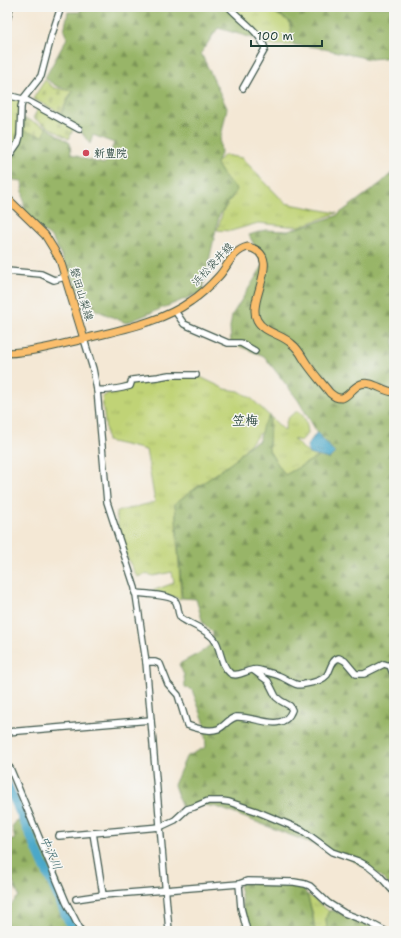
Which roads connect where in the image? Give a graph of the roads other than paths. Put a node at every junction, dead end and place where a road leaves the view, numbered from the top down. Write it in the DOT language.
graph roads {
  1 [pos="10,7"];
  2 [pos="61,7"];
  3 [pos="229,7"];
  4 [pos="7,20"];
  5 [pos="244,88"];
  6 [pos="7,95"];
  7 [pos="23,99"];
  8 [pos="79,130"];
  9 [pos="7,159"];
  10 [pos="8,201"];
  11 [pos="7,271"];
  12 [pos="65,277"];
  13 [pos="175,311"];
  14 [pos="84,339"];
  15 [pos="255,351"];
  16 [pos="7,354"];
  17 [pos="196,375"];
  18 [pos="97,390"];
  19 [pos="394,392"];
  20 [pos="136,593"];
  21 [pos="146,662"];
  22 [pos="251,669"];
  23 [pos="394,676"];
  24 [pos="151,720"];
  25 [pos="7,732"];
  26 [pos="9,768"];
  27 [pos="160,827"];
  28 [pos="93,833"];
  29 [pos="59,836"];
  30 [pos="238,884"];
  31 [pos="166,891"];
  32 [pos="394,892"];
  33 [pos="102,895"];
  34 [pos="76,898"];
  35 [pos="81,931"];
  36 [pos="169,931"];
  37 [pos="247,931"];
  38 [pos="384,931"];
  1 -- 4 [label="street"];
  2 -- 7 [label="street"];
  3 -- 5 [label="street"];
  6 -- 7 [label="street"];
  7 -- 8 [label="street"];
  7 -- 9 [label="street"];
  10 -- 12 [label="main road, 磐田山梨線"];
  11 -- 12 [label="street"];
  12 -- 14 [label="main road, 磐田山梨線"];
  13 -- 14 [label="main road, 浜松袋井線"];
  13 -- 15 [label="street"];
  13 -- 19 [label="main road, 浜松袋井線"];
  14 -- 16 [label="main road, 磐田山梨線"];
  14 -- 18 [label="street"];
  17 -- 18 [label="street"];
  18 -- 20 [label="street"];
  20 -- 21 [label="street"];
  20 -- 22 [label="street"];
  21 -- 22 [label="street"];
  21 -- 24 [label="street"];
  22 -- 23 [label="street"];
  24 -- 25 [label="street"];
  24 -- 27 [label="street"];
  26 -- 35 [label="street"];
  27 -- 28 [label="street"];
  27 -- 31 [label="street"];
  27 -- 32 [label="street"];
  28 -- 29 [label="street"];
  28 -- 33 [label="street"];
  30 -- 31 [label="street"];
  30 -- 37 [label="street"];
  30 -- 38 [label="street"];
  31 -- 33 [label="street"];
  31 -- 36 [label="street"];
  33 -- 34 [label="street"];
}
